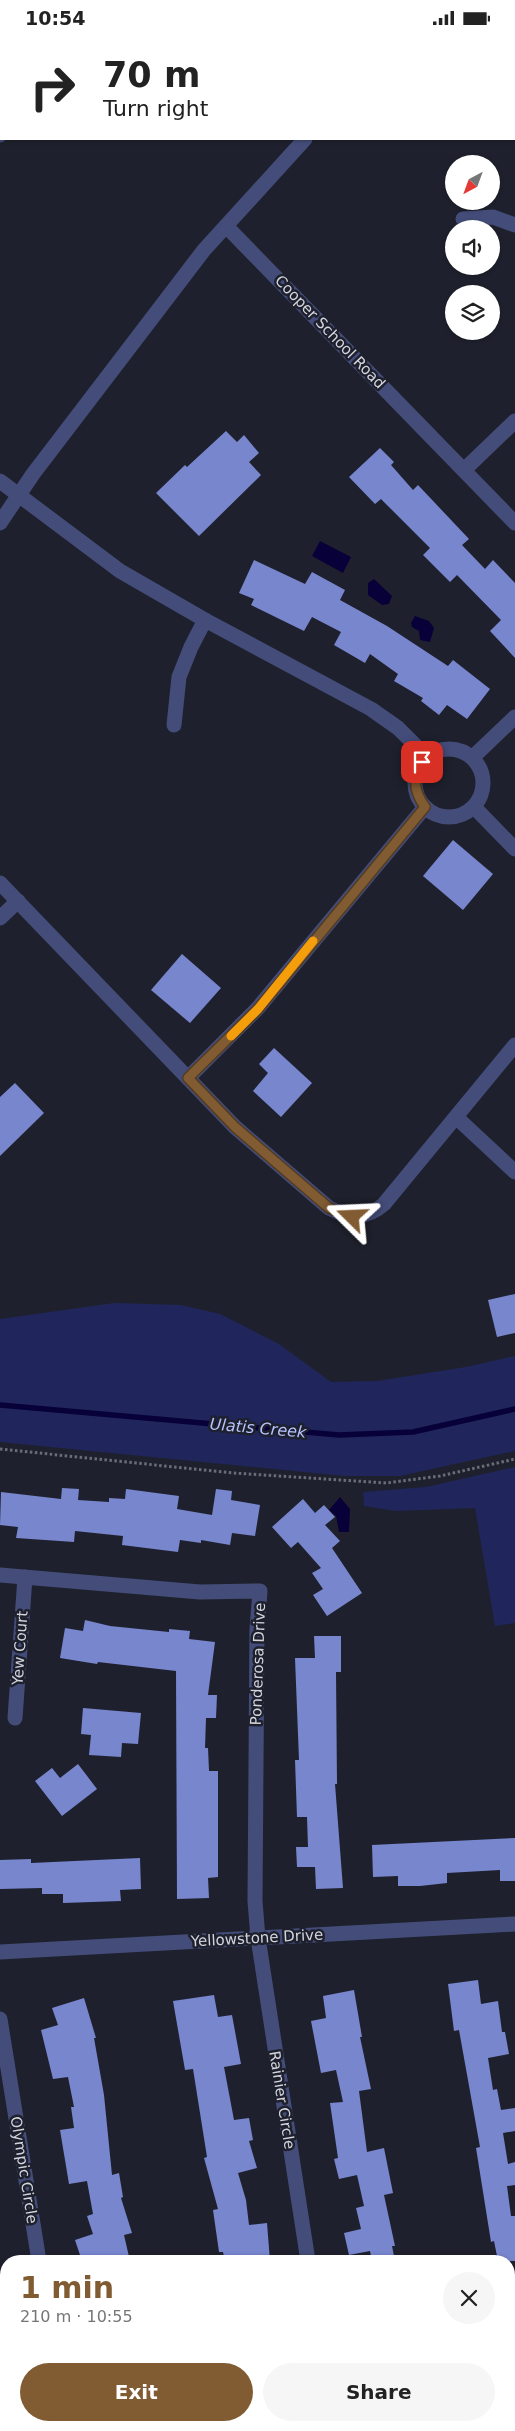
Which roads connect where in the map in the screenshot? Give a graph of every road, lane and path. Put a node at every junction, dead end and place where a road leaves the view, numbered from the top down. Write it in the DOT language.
graph roads {
  1 [pos="304,140"];
  2 [pos="463,219"];
  3 [pos="515,225"];
  4 [pos="226,226"];
  5 [pos="515,421"];
  6 [pos="464,470"];
  7 [pos="0,481"];
  8 [pos="19,495"];
  9 [pos="0,523"];
  10 [pos="515,523"];
  11 [pos="205,620"];
  12 [pos="515,717"];
  13 [pos="174,725"];
  14 [pos="427,757"];
  15 [pos="472,757"];
  16 [pos="425,807"];
  17 [pos="474,807"];
  18 [pos="515,849"];
  19 [pos="0,883"];
  20 [pos="18,901"];
  21 [pos="0,918"];
  22 [pos="515,1045"];
  23 [pos="188,1078"];
  24 [pos="456,1117"];
  25 [pos="515,1172"];
  26 [pos="0,1449"];
  27 [pos="515,1459"];
  28 [pos="0,1575"];
  29 [pos="25,1577"];
  30 [pos="15,1718"];
  31 [pos="515,1924"];
  32 [pos="258,1938"];
  33 [pos="0,1952"];
  34 [pos="0,2019"];
  35 [pos="38,2255"];
  36 [pos="307,2255"];
  1 -- 4 [label="street"];
  2 -- 3 [label="street"];
  4 -- 6 [label="street, Cooper School Road"];
  4 -- 8 [label="street"];
  5 -- 6 [label="street"];
  6 -- 10 [label="street, Cooper School Road"];
  7 -- 8 [label="street"];
  8 -- 9 [label="street"];
  8 -- 11 [label="street"];
  11 -- 13 [label="street"];
  11 -- 14 [label="street"];
  12 -- 15 [label="street"];
  14 -- 15 [label="street"];
  14 -- 16 [label="street"];
  15 -- 17 [label="street"];
  16 -- 17 [label="street"];
  16 -- 23 [label="street"];
  17 -- 18 [label="street"];
  19 -- 20 [label="street"];
  20 -- 21 [label="street"];
  20 -- 23 [label="street"];
  22 -- 24 [label="street"];
  23 -- 24 [label="street"];
  24 -- 25 [label="street"];
  26 -- 27 [label="path"];
  28 -- 29 [label="street, Ponderosa Drive"];
  29 -- 30 [label="street, Yew Court"];
  29 -- 32 [label="street, Ponderosa Drive"];
  31 -- 32 [label="street, Yellowstone Drive"];
  32 -- 33 [label="street, Yellowstone Drive"];
  32 -- 36 [label="street, Rainier Circle"];
  34 -- 35 [label="street, Olympic Circle"];
}
